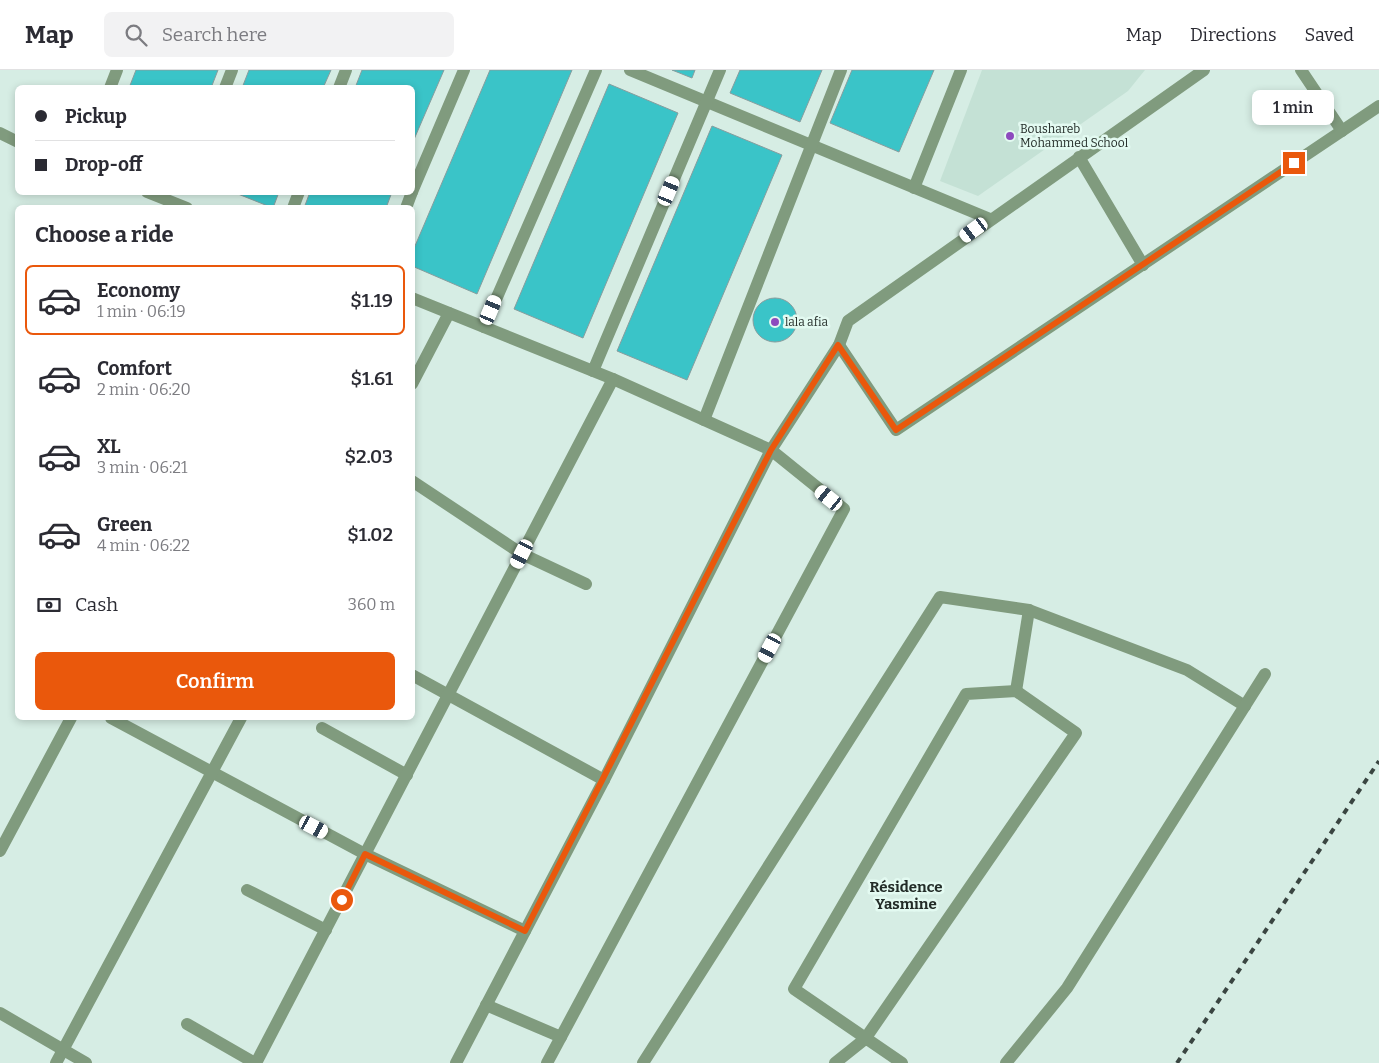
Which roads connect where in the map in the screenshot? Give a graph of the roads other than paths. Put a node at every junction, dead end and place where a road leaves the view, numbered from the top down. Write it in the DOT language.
graph roads {
  1 [pos="117,70"];
  2 [pos="232,70"];
  3 [pos="346,70"];
  4 [pos="464,70"];
  5 [pos="596,70"];
  6 [pos="630,70"];
  7 [pos="720,70"];
  8 [pos="841,70"];
  9 [pos="961,70"];
  10 [pos="1204,70"];
  11 [pos="1301,70"];
  12 [pos="111,85"];
  13 [pos="226,85"];
  14 [pos="340,85"];
  15 [pos="707,101"];
  16 [pos="1379,106"];
  17 [pos="1342,131"];
  18 [pos="0,134"];
  19 [pos="15,141"];
  20 [pos="812,144"];
  21 [pos="1079,157"];
  22 [pos="415,185"];
  23 [pos="914,188"];
  24 [pos="159,195"];
  25 [pos="182,201"];
  26 [pos="990,219"];
  27 [pos="1143,265"];
  28 [pos="415,299"];
  29 [pos="449,313"];
  30 [pos="484,327"];
  31 [pos="838,345"];
  32 [pos="593,371"];
  33 [pos="415,378"];
  34 [pos="613,379"];
  35 [pos="704,420"];
  36 [pos="771,450"];
  37 [pos="415,483"];
  38 [pos="522,554"];
  39 [pos="586,584"];
  40 [pos="1029,610"];
  41 [pos="1265,674"];
  42 [pos="415,677"];
  43 [pos="1016,691"];
  44 [pos="448,694"];
  45 [pos="1245,706"];
  46 [pos="70,720"];
  47 [pos="115,720"];
  48 [pos="240,720"];
  49 [pos="322,728"];
  50 [pos="212,773"];
  51 [pos="407,774"];
  52 [pos="604,780"];
  53 [pos="0,851"];
  54 [pos="365,854"];
  55 [pos="246,890"];
  56 [pos="326,930"];
  57 [pos="525,931"];
  58 [pos="486,1004"];
  59 [pos="0,1013"];
  60 [pos="187,1024"];
  61 [pos="561,1037"];
  62 [pos="865,1039"];
  63 [pos="63,1050"];
  64 [pos="56,1063"];
  65 [pos="86,1063"];
  66 [pos="256,1063"];
  67 [pos="456,1063"];
  68 [pos="547,1063"];
  69 [pos="643,1063"];
  70 [pos="835,1063"];
  71 [pos="902,1063"];
  72 [pos="1006,1063"];
  1 -- 12 [label="street"];
  2 -- 13 [label="street"];
  3 -- 14 [label="street"];
  4 -- 22 [label="street"];
  5 -- 30 [label="street"];
  6 -- 15 [label="street"];
  7 -- 15 [label="street"];
  8 -- 20 [label="street"];
  9 -- 23 [label="street"];
  10 -- 21 [label="street"];
  11 -- 17 [label="street"];
  15 -- 20 [label="street"];
  15 -- 32 [label="street"];
  16 -- 17 [label="street"];
  17 -- 27 [label="street"];
  18 -- 19 [label="street"];
  20 -- 23 [label="street"];
  20 -- 35 [label="street"];
  21 -- 26 [label="street"];
  21 -- 27 [label="street"];
  23 -- 26 [label="street"];
  24 -- 25 [label="street"];
  26 -- 31 [label="street"];
  27 -- 31 [label="street"];
  28 -- 29 [label="street"];
  29 -- 30 [label="street"];
  29 -- 33 [label="street"];
  30 -- 32 [label="street"];
  31 -- 36 [label="street"];
  32 -- 34 [label="street"];
  34 -- 35 [label="street"];
  34 -- 38 [label="street"];
  35 -- 36 [label="street"];
  36 -- 52 [label="street"];
  36 -- 61 [label="street"];
  37 -- 38 [label="street"];
  38 -- 39 [label="street"];
  38 -- 44 [label="street"];
  40 -- 43 [label="street"];
  40 -- 45 [label="street"];
  40 -- 69 [label="street"];
  41 -- 45 [label="street"];
  42 -- 44 [label="street"];
  43 -- 62 [label="street"];
  43 -- 62 [label="street"];
  44 -- 51 [label="street"];
  44 -- 52 [label="street"];
  45 -- 72 [label="street"];
  46 -- 53 [label="street"];
  47 -- 50 [label="street"];
  48 -- 50 [label="street"];
  49 -- 51 [label="street"];
  50 -- 54 [label="street"];
  50 -- 63 [label="street"];
  51 -- 54 [label="street"];
  52 -- 57 [label="street"];
  54 -- 56 [label="street"];
  54 -- 57 [label="street"];
  55 -- 56 [label="street"];
  56 -- 66 [label="street"];
  57 -- 58 [label="street"];
  58 -- 61 [label="street"];
  58 -- 67 [label="street"];
  59 -- 63 [label="street"];
  60 -- 66 [label="street"];
  61 -- 68 [label="street"];
  62 -- 70 [label="street"];
  62 -- 71 [label="street"];
  63 -- 64 [label="street"];
  63 -- 65 [label="street"];
}
